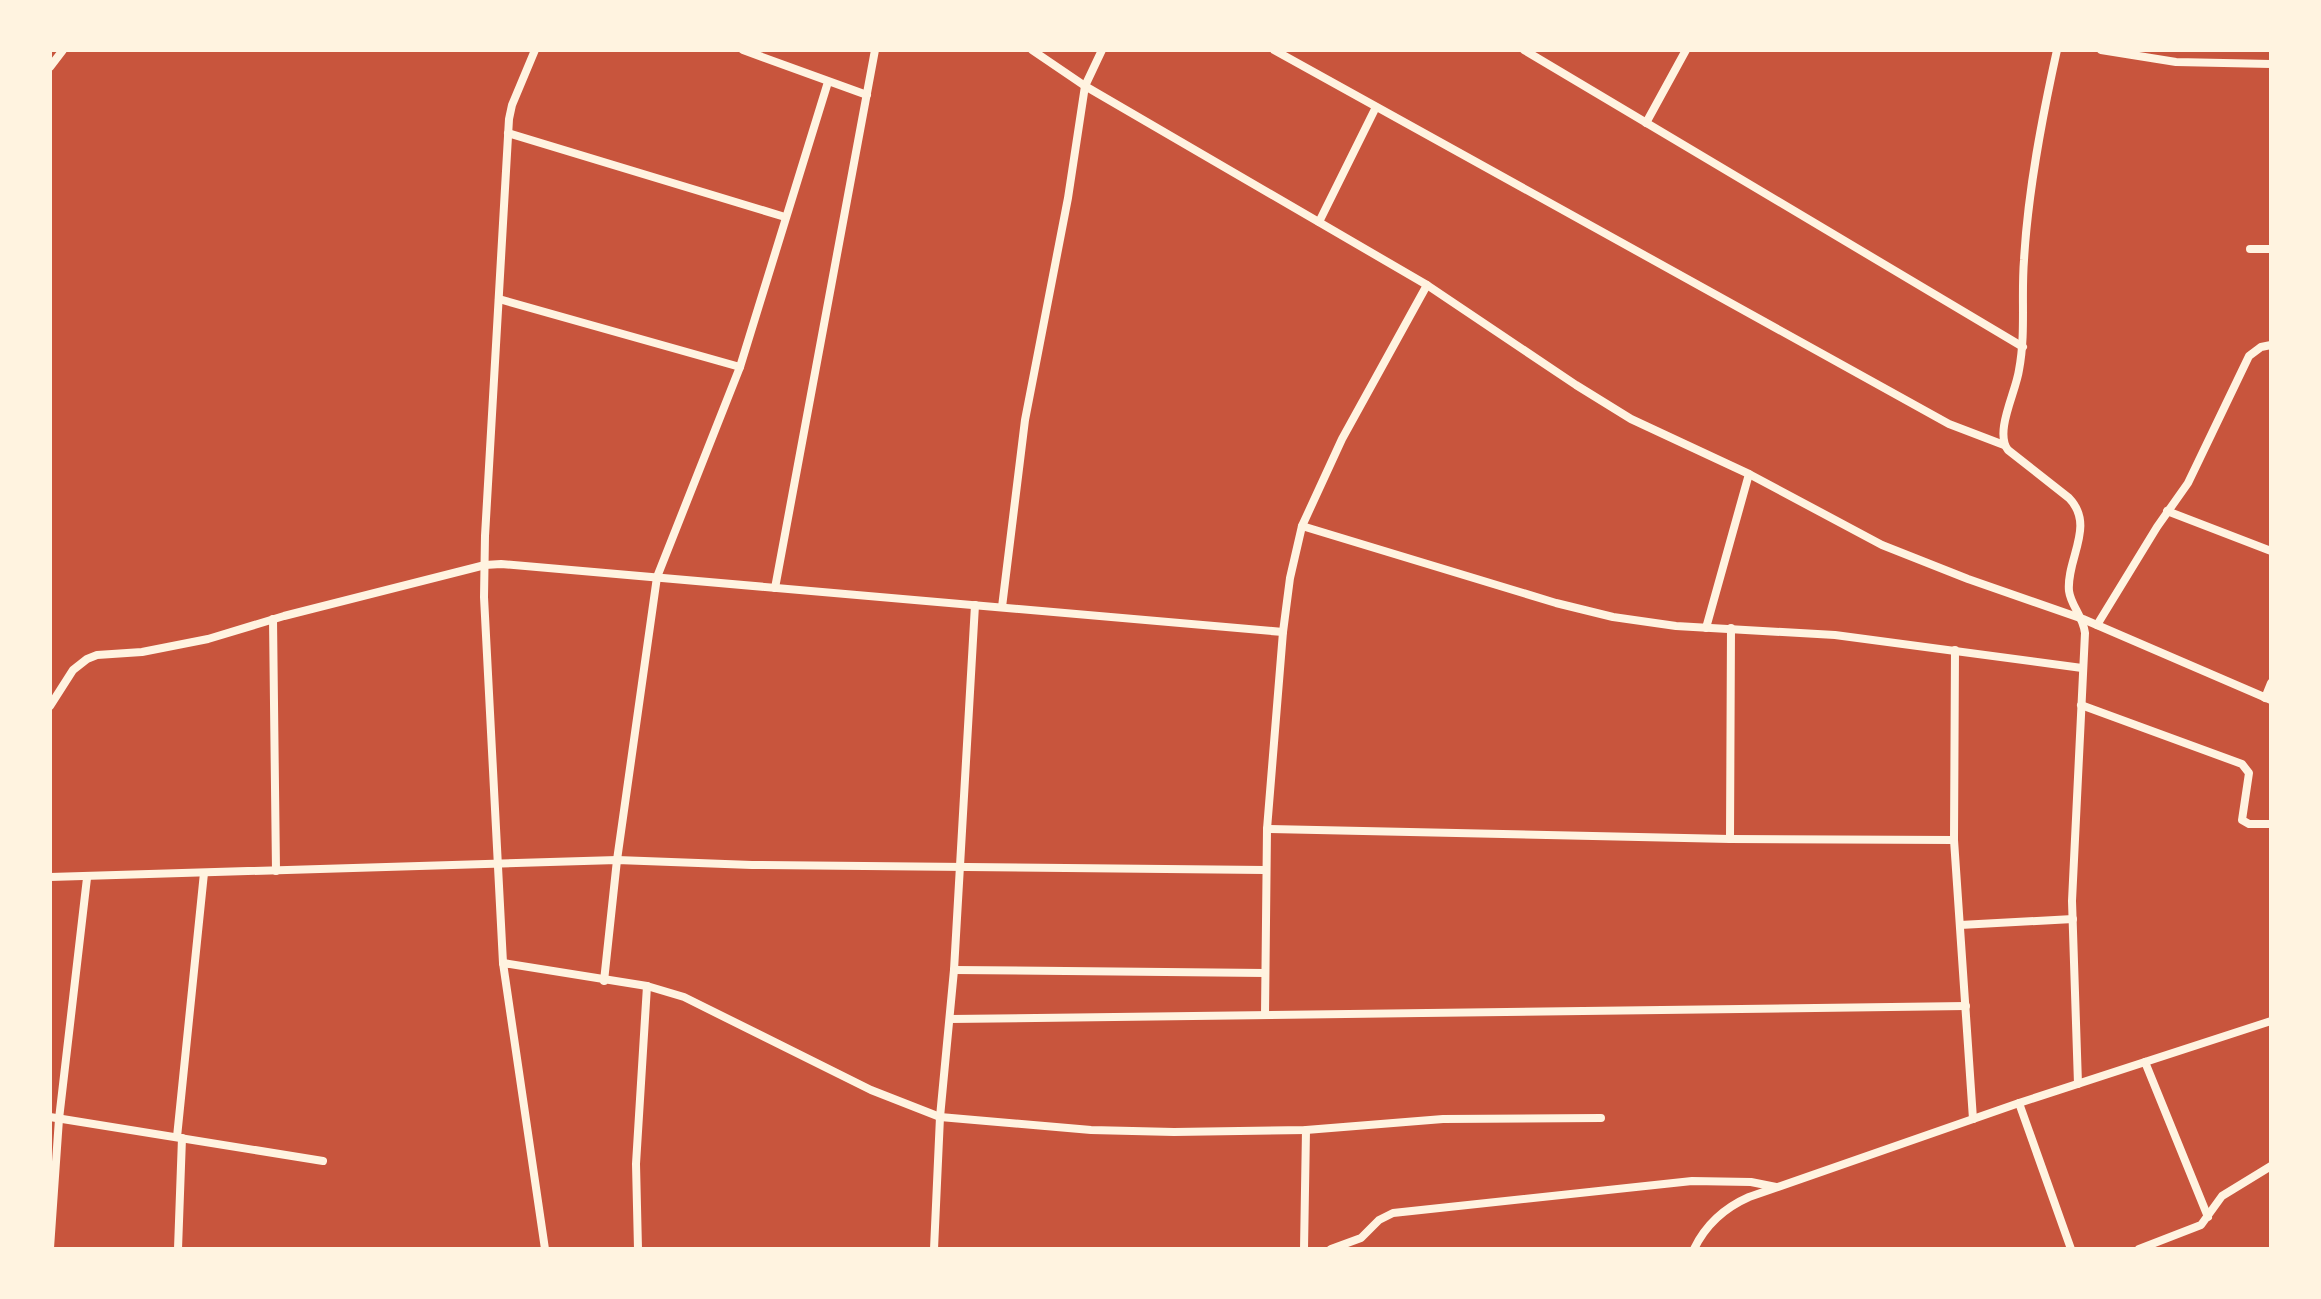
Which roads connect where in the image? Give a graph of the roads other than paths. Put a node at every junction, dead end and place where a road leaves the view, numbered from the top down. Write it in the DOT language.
graph roads {
  1 [pos="63,50"];
  2 [pos="535,50"];
  3 [pos="743,50"];
  4 [pos="875,50"];
  5 [pos="1032,50"];
  6 [pos="1102,50"];
  7 [pos="1274,50"];
  8 [pos="1524,50"];
  9 [pos="1686,50"];
  10 [pos="2057,50"];
  11 [pos="2101,50"];
  12 [pos="2271,64"];
  13 [pos="50,67"];
  14 [pos="828,82"];
  15 [pos="1085,86"];
  16 [pos="867,95"];
  17 [pos="1376,107"];
  18 [pos="1646,123"];
  19 [pos="508,133"];
  20 [pos="785,217"];
  21 [pos="1319,222"];
  22 [pos="2250,249"];
  23 [pos="2271,249"];
  24 [pos="1427,285"];
  25 [pos="499,299"];
  26 [pos="2271,345"];
  27 [pos="2023,347"];
  28 [pos="740,367"];
  29 [pos="2004,445"];
  30 [pos="1749,474"];
  31 [pos="2167,511"];
  32 [pos="1302,526"];
  33 [pos="2271,551"];
  34 [pos="485,565"];
  35 [pos="657,577"];
  36 [pos="775,588"];
  37 [pos="975,605"];
  38 [pos="1002,607"];
  39 [pos="273,619"];
  40 [pos="2083,619"];
  41 [pos="2097,625"];
  42 [pos="1706,628"];
  43 [pos="1731,628"];
  44 [pos="1283,632"];
  45 [pos="1955,650"];
  46 [pos="2082,668"];
  47 [pos="2271,683"];
  48 [pos="2268,699"];
  49 [pos="2081,705"];
  50 [pos="50,706"];
  51 [pos="2271,824"];
  52 [pos="1267,829"];
  53 [pos="1730,839"];
  54 [pos="1954,840"];
  55 [pos="617,860"];
  56 [pos="497,865"];
  57 [pos="959,867"];
  58 [pos="1265,870"];
  59 [pos="276,871"];
  60 [pos="204,873"];
  61 [pos="50,877"];
  62 [pos="87,878"];
  63 [pos="2073,919"];
  64 [pos="1960,925"];
  65 [pos="503,963"];
  66 [pos="954,970"];
  67 [pos="1265,973"];
  68 [pos="604,981"];
  69 [pos="647,986"];
  70 [pos="1966,1006"];
  71 [pos="1265,1014"];
  72 [pos="950,1019"];
  73 [pos="2271,1021"];
  74 [pos="2145,1062"];
  75 [pos="2078,1084"];
  76 [pos="2019,1103"];
  77 [pos="940,1117"];
  78 [pos="55,1118"];
  79 [pos="1601,1118"];
  80 [pos="1973,1119"];
  81 [pos="1306,1130"];
  82 [pos="179,1138"];
  83 [pos="323,1161"];
  84 [pos="2271,1166"];
  85 [pos="1778,1187"];
  86 [pos="2208,1217"];
  87 [pos="50,1248"];
  88 [pos="178,1249"];
  89 [pos="545,1249"];
  90 [pos="638,1249"];
  91 [pos="934,1249"];
  92 [pos="1304,1249"];
  93 [pos="1331,1249"];
  94 [pos="1694,1249"];
  95 [pos="2071,1249"];
  96 [pos="2139,1249"];
  1 -- 13 [label="street"];
  2 -- 19 [label="street"];
  3 -- 14 [label="street"];
  4 -- 16 [label="street"];
  5 -- 15 [label="street"];
  6 -- 15 [label="street"];
  7 -- 17 [label="street"];
  8 -- 18 [label="street"];
  9 -- 18 [label="street"];
  10 -- 27 [label="street"];
  11 -- 12 [label="street"];
  14 -- 16 [label="street"];
  14 -- 20 [label="street"];
  15 -- 21 [label="street"];
  15 -- 38 [label="street"];
  16 -- 36 [label="street"];
  17 -- 21 [label="street"];
  17 -- 29 [label="street"];
  18 -- 27 [label="street"];
  19 -- 20 [label="street"];
  19 -- 25 [label="street"];
  20 -- 28 [label="street"];
  21 -- 24 [label="street"];
  22 -- 23 [label="street"];
  24 -- 30 [label="street"];
  24 -- 32 [label="street"];
  25 -- 28 [label="street"];
  25 -- 34 [label="street"];
  26 -- 31 [label="street"];
  27 -- 29 [label="street"];
  28 -- 35 [label="street"];
  29 -- 40 [label="street"];
  30 -- 40 [label="street"];
  30 -- 42 [label="street"];
  31 -- 33 [label="street"];
  31 -- 41 [label="street"];
  32 -- 42 [label="street"];
  32 -- 44 [label="street"];
  34 -- 35 [label="street"];
  34 -- 39 [label="street"];
  34 -- 56 [label="street"];
  35 -- 36 [label="street"];
  35 -- 55 [label="street"];
  36 -- 37 [label="street"];
  37 -- 38 [label="street"];
  37 -- 57 [label="street"];
  38 -- 44 [label="street"];
  39 -- 50 [label="street"];
  39 -- 59 [label="street"];
  40 -- 41 [label="street"];
  40 -- 46 [label="street"];
  41 -- 48 [label="street"];
  42 -- 43 [label="street"];
  43 -- 45 [label="street"];
  43 -- 53 [label="street"];
  44 -- 52 [label="street"];
  45 -- 46 [label="street"];
  45 -- 54 [label="street"];
  46 -- 49 [label="street"];
  47 -- 48 [label="street"];
  49 -- 51 [label="street"];
  49 -- 63 [label="street"];
  52 -- 53 [label="street"];
  52 -- 58 [label="street"];
  53 -- 54 [label="street"];
  54 -- 64 [label="street"];
  55 -- 56 [label="street"];
  55 -- 57 [label="street"];
  55 -- 68 [label="street"];
  56 -- 59 [label="street"];
  56 -- 65 [label="street"];
  57 -- 58 [label="street"];
  57 -- 66 [label="street"];
  58 -- 67 [label="street"];
  59 -- 60 [label="street"];
  60 -- 62 [label="street"];
  60 -- 82 [label="street"];
  61 -- 62 [label="street"];
  62 -- 78 [label="street"];
  63 -- 64 [label="street"];
  63 -- 75 [label="street"];
  64 -- 70 [label="street"];
  65 -- 68 [label="street"];
  65 -- 89 [label="street"];
  66 -- 67 [label="street"];
  66 -- 72 [label="street"];
  67 -- 71 [label="street"];
  68 -- 69 [label="street"];
  69 -- 77 [label="street"];
  69 -- 90 [label="street"];
  70 -- 71 [label="street"];
  70 -- 80 [label="street"];
  71 -- 72 [label="street"];
  72 -- 77 [label="street"];
  73 -- 74 [label="street"];
  74 -- 75 [label="street"];
  74 -- 86 [label="street"];
  75 -- 76 [label="street"];
  76 -- 80 [label="street"];
  76 -- 95 [label="street"];
  77 -- 81 [label="street"];
  77 -- 91 [label="street"];
  78 -- 82 [label="street"];
  78 -- 87 [label="street"];
  79 -- 81 [label="street"];
  80 -- 85 [label="street"];
  81 -- 92 [label="street"];
  82 -- 83 [label="street"];
  82 -- 88 [label="street"];
  84 -- 86 [label="street"];
  85 -- 93 [label="street"];
  85 -- 94 [label="street"];
  86 -- 96 [label="street"];
}
